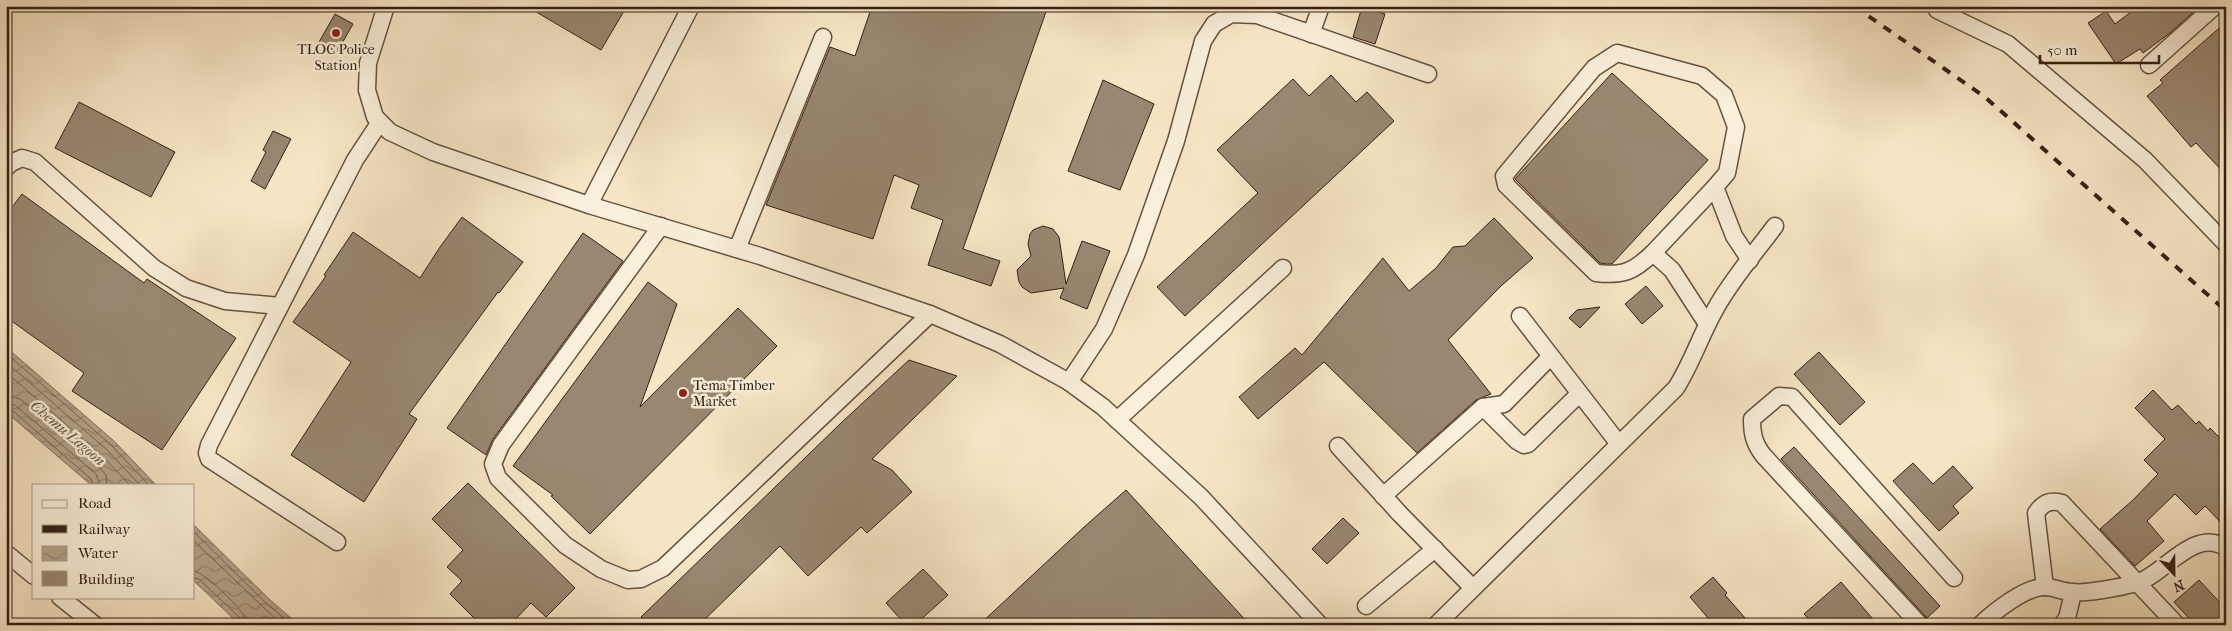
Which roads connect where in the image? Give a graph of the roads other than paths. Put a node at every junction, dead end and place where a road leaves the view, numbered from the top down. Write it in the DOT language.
graph roads {
  1 [pos="386,6"];
  2 [pos="691,6"];
  3 [pos="1321,6"];
  4 [pos="2215,6"];
  5 [pos="1230,10"];
  6 [pos="1937,10"];
  7 [pos="1311,34"];
  8 [pos="823,37"];
  9 [pos="2149,65"];
  10 [pos="1428,74"];
  11 [pos="380,122"];
  12 [pos="6,168"];
  13 [pos="1715,187"];
  14 [pos="589,205"];
  15 [pos="661,226"];
  16 [pos="1775,226"];
  17 [pos="2226,244"];
  18 [pos="737,249"];
  19 [pos="1653,253"];
  20 [pos="1750,260"];
  21 [pos="1282,268"];
  22 [pos="280,306"];
  23 [pos="930,314"];
  24 [pos="1520,316"];
  25 [pos="1707,324"];
  26 [pos="1550,357"];
  27 [pos="1069,382"];
  28 [pos="1579,394"];
  29 [pos="1483,407"];
  30 [pos="1117,420"];
  31 [pos="1619,444"];
  32 [pos="1338,446"];
  33 [pos="1382,496"];
  34 [pos="337,542"];
  35 [pos="2226,548"];
  36 [pos="1435,549"];
  37 [pos="6,553"];
  38 [pos="32,574"];
  39 [pos="1954,578"];
  40 [pos="2138,583"];
  41 [pos="2045,587"];
  42 [pos="1473,588"];
  43 [pos="2073,593"];
  44 [pos="61,598"];
  45 [pos="1366,606"];
  46 [pos="95,625"];
  47 [pos="1320,625"];
  48 [pos="1436,625"];
  49 [pos="1920,625"];
  50 [pos="1980,625"];
  51 [pos="2062,625"];
  52 [pos="2176,625"];
  1 -- 11 [label="street"];
  2 -- 14 [label="street"];
  3 -- 7 [label="street"];
  4 -- 9 [label="street"];
  5 -- 7 [label="street"];
  5 -- 27 [label="street"];
  6 -- 17 [label="street"];
  7 -- 10 [label="street"];
  8 -- 18 [label="street"];
  11 -- 14 [label="street"];
  11 -- 22 [label="street"];
  12 -- 22 [label="street"];
  13 -- 19 [label="street"];
  13 -- 19 [label="street"];
  13 -- 20 [label="street"];
  14 -- 15 [label="street"];
  15 -- 18 [label="street"];
  15 -- 23 [label="street"];
  16 -- 20 [label="street"];
  18 -- 23 [label="street"];
  19 -- 25 [label="street"];
  20 -- 25 [label="street"];
  21 -- 30 [label="street"];
  22 -- 34 [label="street"];
  23 -- 27 [label="street"];
  24 -- 26 [label="street"];
  25 -- 31 [label="street"];
  26 -- 28 [label="street"];
  26 -- 29 [label="street"];
  27 -- 30 [label="street"];
  28 -- 29 [label="street"];
  28 -- 31 [label="street"];
  29 -- 33 [label="street"];
  30 -- 47 [label="street"];
  31 -- 42 [label="street"];
  32 -- 33 [label="street"];
  33 -- 36 [label="street"];
  35 -- 40 [label="street"];
  36 -- 42 [label="street"];
  36 -- 45 [label="street"];
  37 -- 38 [label="street"];
  39 -- 49 [label="street"];
  40 -- 41 [label="street"];
  40 -- 43 [label="street"];
  40 -- 52 [label="street"];
  41 -- 43 [label="street"];
  41 -- 50 [label="street"];
  42 -- 48 [label="street"];
  43 -- 51 [label="street"];
  44 -- 46 [label="street"];
}
